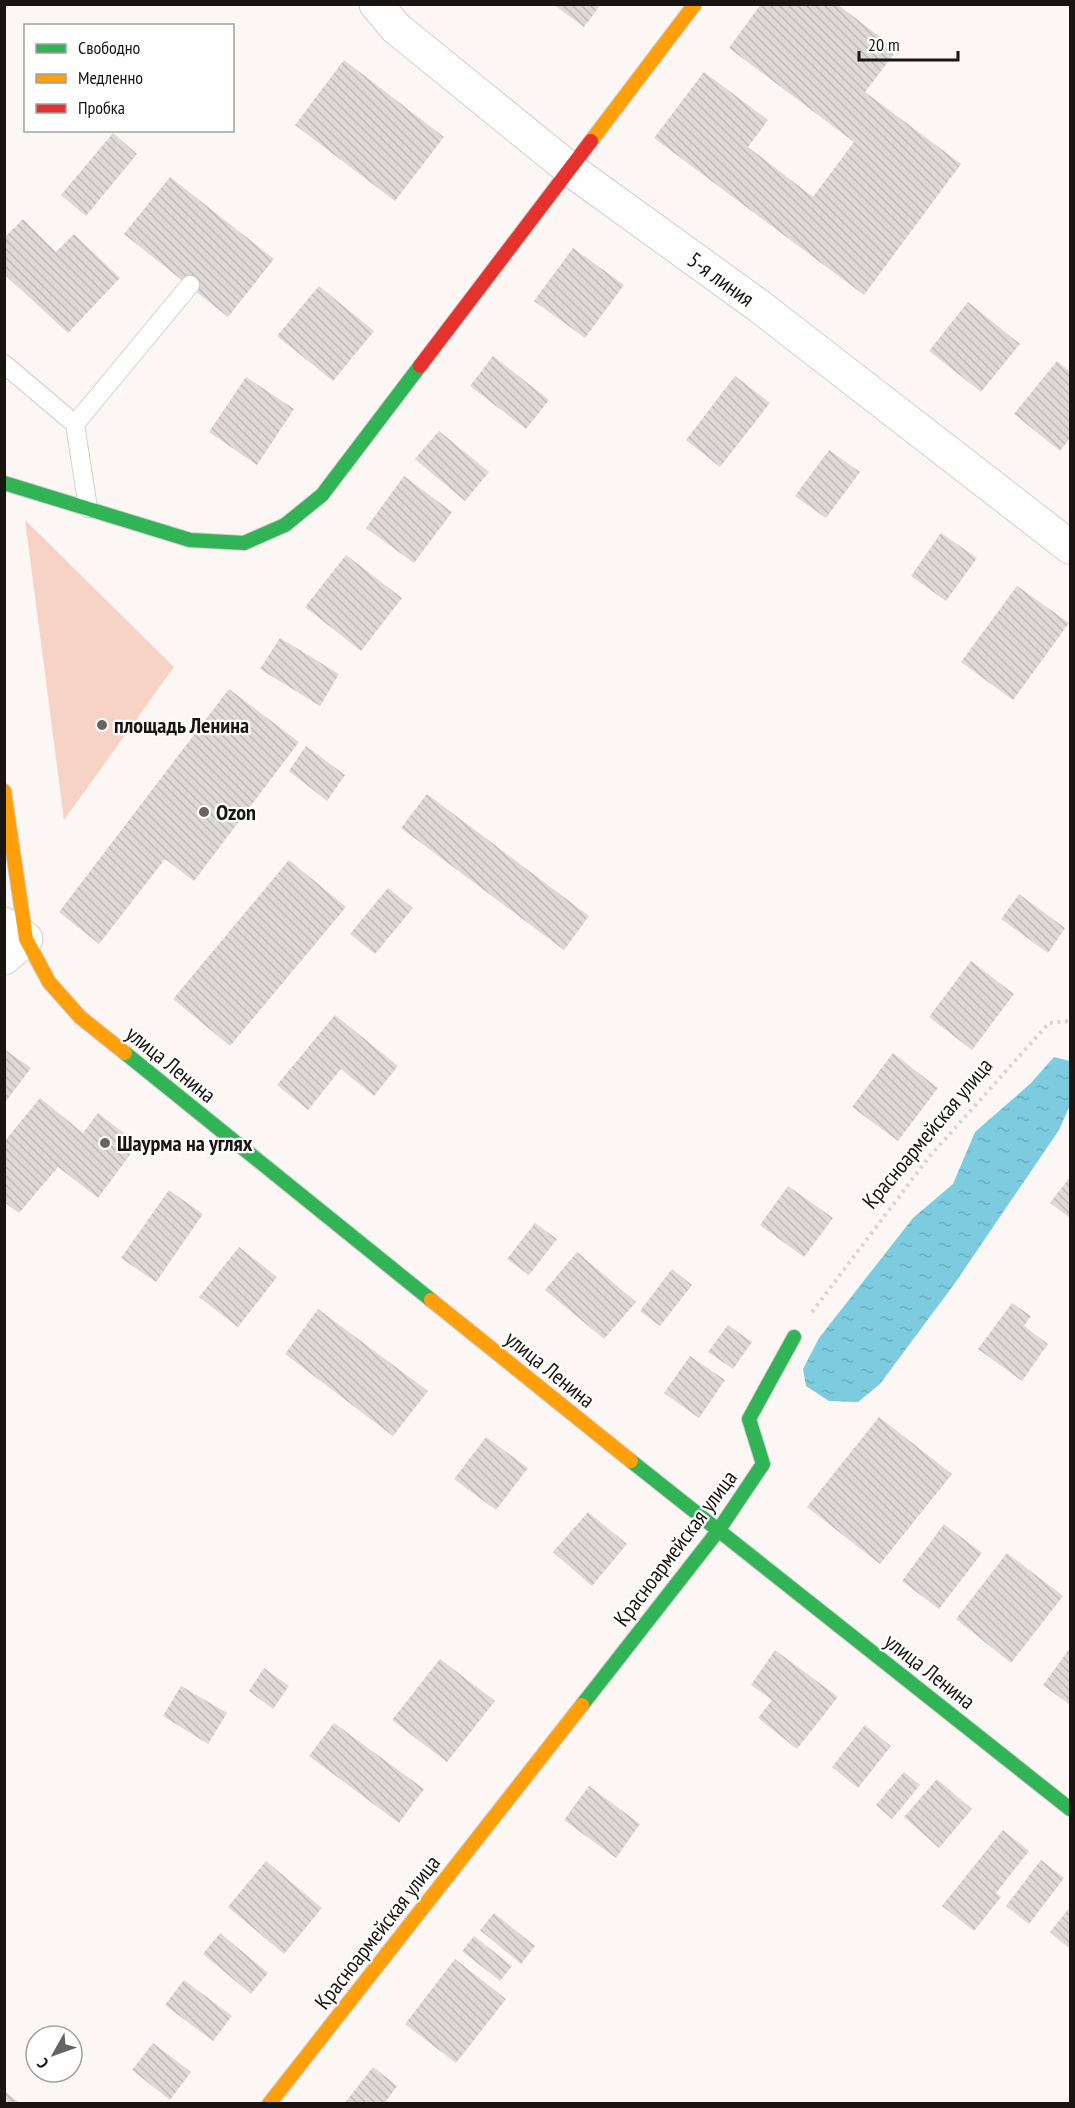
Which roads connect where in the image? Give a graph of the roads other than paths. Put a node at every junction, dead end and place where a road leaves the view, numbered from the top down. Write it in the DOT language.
graph roads {
  1 [pos="376,4"];
  2 [pos="695,4"];
  3 [pos="571,170"];
  4 [pos="190,285"];
  5 [pos="4,364"];
  6 [pos="75,424"];
  7 [pos="4,483"];
  8 [pos="88,508"];
  9 [pos="1071,547"];
  10 [pos="4,791"];
  11 [pos="12,940"];
  12 [pos="794,1337"];
  13 [pos="718,1531"];
  14 [pos="1071,1809"];
  15 [pos="269,2103"];
  1 -- 3 [label="street, 5-я линия"];
  2 -- 3 [label="street"];
  3 -- 8 [label="street"];
  3 -- 9 [label="street, 5-я линия"];
  4 -- 6 [label="lane"];
  5 -- 6 [label="lane"];
  6 -- 8 [label="lane"];
  7 -- 8 [label="street"];
  10 -- 11 [label="street, улица Ленина"];
  11 -- 13 [label="street, улица Ленина"];
  12 -- 13 [label="street, Красноармейская улица"];
  13 -- 14 [label="street, улица Ленина"];
  13 -- 15 [label="street, Красноармейская улица"];
}
